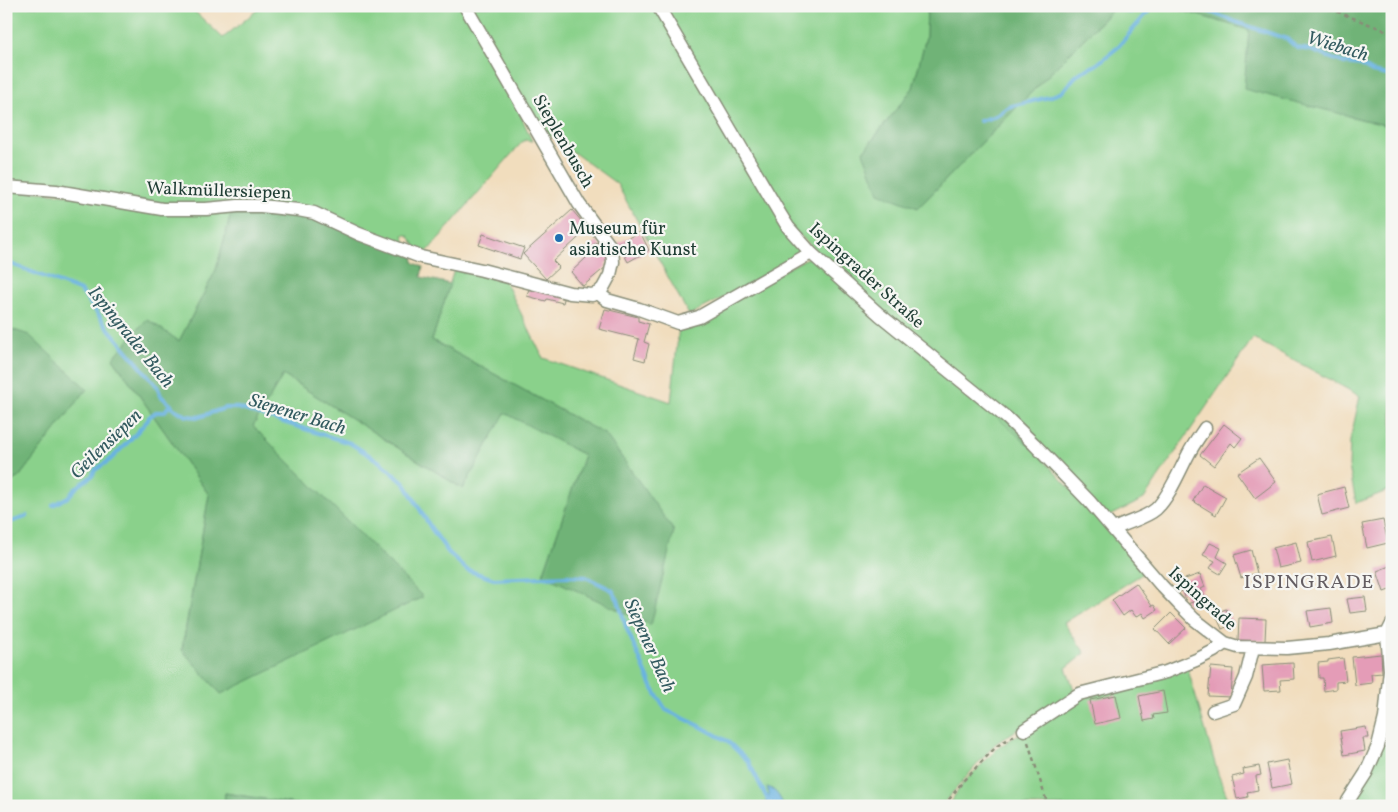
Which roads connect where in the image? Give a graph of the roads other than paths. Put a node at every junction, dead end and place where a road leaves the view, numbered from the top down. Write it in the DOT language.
graph roads {
  1 [pos="465,6"];
  2 [pos="658,6"];
  3 [pos="6,187"];
  4 [pos="811,253"];
  5 [pos="598,294"];
  6 [pos="1205,428"];
  7 [pos="1089,501"];
  8 [pos="1114,529"];
  9 [pos="1389,629"];
  10 [pos="1225,643"];
  11 [pos="1253,648"];
  12 [pos="1391,670"];
  13 [pos="1213,710"];
  14 [pos="1024,730"];
  15 [pos="1348,801"];
  1 -- 5 [label="street, Sieplenbusch"];
  2 -- 4 [label="street, Ispingrader Straße"];
  3 -- 5 [label="street, Walkmüllersiepen"];
  4 -- 5 [label="street"];
  4 -- 7 [label="street, Ispingrader Straße"];
  6 -- 8 [label="street"];
  7 -- 8 [label="street, Ispingrade"];
  8 -- 10 [label="street, Ispingrade"];
  9 -- 11 [label="street, Ispingrade"];
  9 -- 12 [label="street, Ispingrade"];
  10 -- 11 [label="street, Ispingrade"];
  10 -- 14 [label="street"];
  11 -- 13 [label="street"];
  12 -- 15 [label="street, Ispingrade"];
}
